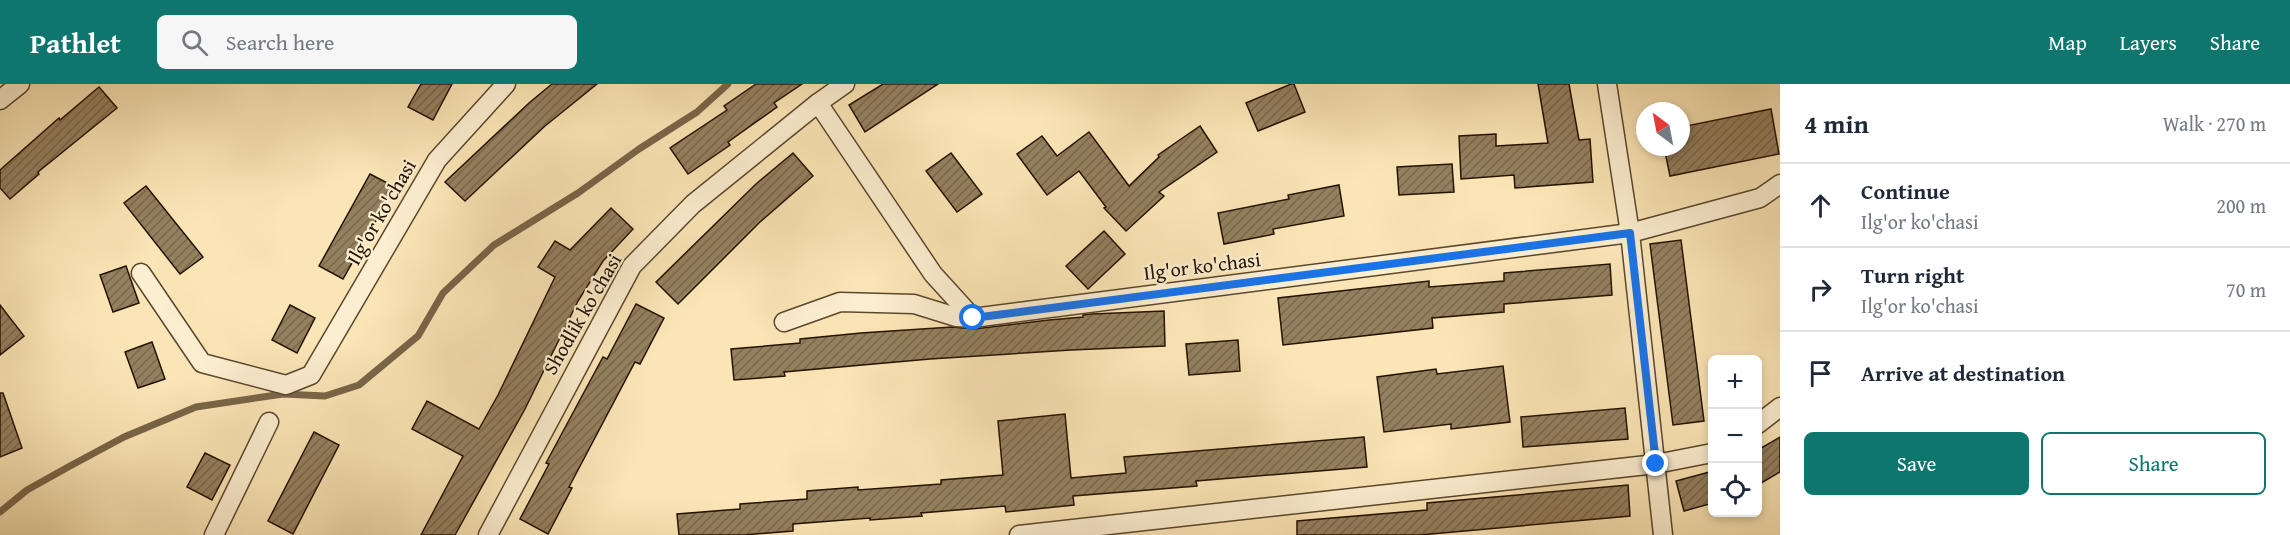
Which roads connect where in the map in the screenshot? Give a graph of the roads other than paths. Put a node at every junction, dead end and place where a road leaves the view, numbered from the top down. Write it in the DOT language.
graph roads {
  1 [pos="20,84"];
  2 [pos="506,84"];
  3 [pos="845,84"];
  4 [pos="1607,84"];
  5 [pos="0,100"];
  6 [pos="818,103"];
  7 [pos="1780,184"];
  8 [pos="1630,233"];
  9 [pos="141,273"];
  10 [pos="973,318"];
  11 [pos="784,322"];
  12 [pos="1780,407"];
  13 [pos="1762,421"];
  14 [pos="269,422"];
  15 [pos="1708,454"];
  16 [pos="1656,464"];
  17 [pos="214,535"];
  18 [pos="488,535"];
  19 [pos="1019,535"];
  20 [pos="1663,535"];
  1 -- 5 [label="street"];
  2 -- 9 [label="street, Ilg'or ko'chasi"];
  3 -- 6 [label="street, Shodlik ko'chasi"];
  4 -- 8 [label="street"];
  6 -- 10 [label="street"];
  6 -- 18 [label="street, Shodlik ko'chasi"];
  7 -- 8 [label="street, Ilg'or ko'chasi"];
  8 -- 10 [label="street, Ilg'or ko'chasi"];
  8 -- 16 [label="street"];
  10 -- 11 [label="street, Ilg'or ko'chasi"];
  12 -- 13 [label="street"];
  14 -- 17 [label="street"];
  15 -- 16 [label="street"];
  16 -- 19 [label="street"];
  16 -- 20 [label="street"];
}
